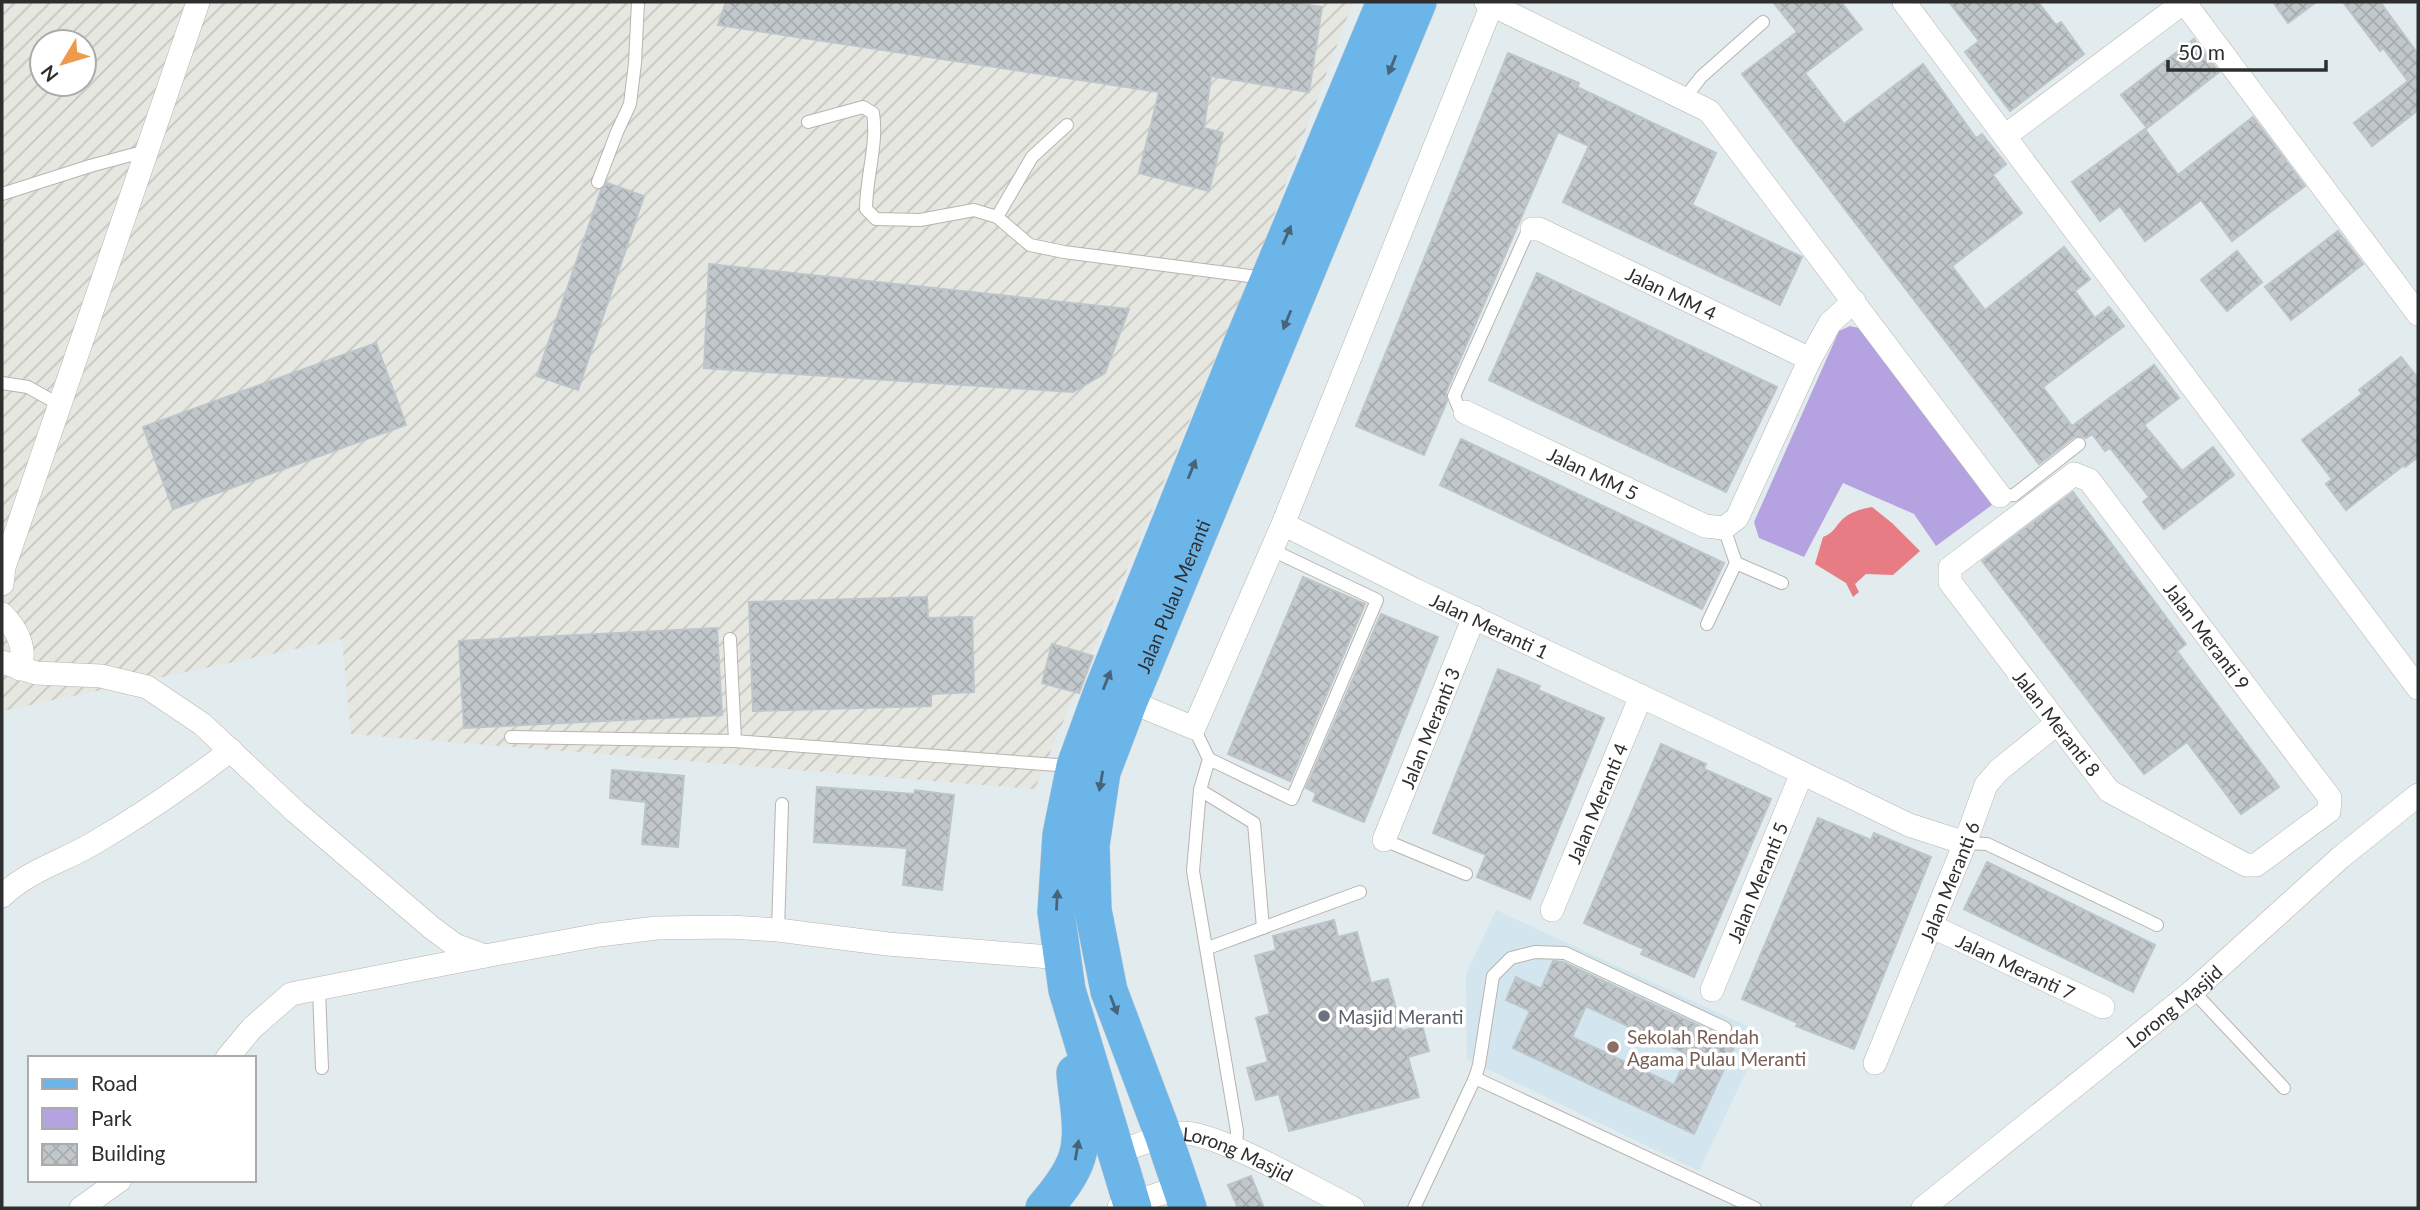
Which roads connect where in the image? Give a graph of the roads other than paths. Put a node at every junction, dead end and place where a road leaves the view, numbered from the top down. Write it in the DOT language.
graph roads {
  1 [pos="198,2"];
  2 [pos="638,2"];
  3 [pos="1385,2"];
  4 [pos="1418,2"];
  5 [pos="1904,2"];
  6 [pos="2184,2"];
  7 [pos="1490,3"];
  8 [pos="1763,22"];
  9 [pos="1684,99"];
  10 [pos="808,122"];
  11 [pos="1068,125"];
  12 [pos="2005,136"];
  13 [pos="146,151"];
  14 [pos="598,181"];
  15 [pos="2,194"];
  16 [pos="997,217"];
  17 [pos="1532,229"];
  18 [pos="1269,279"];
  19 [pos="1854,301"];
  20 [pos="2418,314"];
  21 [pos="1810,359"];
  22 [pos="2,383"];
  23 [pos="60,405"];
  24 [pos="1465,412"];
  25 [pos="2079,444"];
  26 [pos="2000,496"];
  27 [pos="2012,521"];
  28 [pos="1283,524"];
  29 [pos="1724,528"];
  30 [pos="1272,550"];
  31 [pos="1736,563"];
  32 [pos="3,573"];
  33 [pos="1782,583"];
  34 [pos="2,614"];
  35 [pos="1474,617"];
  36 [pos="1707,624"];
  37 [pos="730,639"];
  38 [pos="11,666"];
  39 [pos="2418,688"];
  40 [pos="1641,696"];
  41 [pos="1129,701"];
  42 [pos="2056,724"];
  43 [pos="1194,728"];
  44 [pos="511,737"];
  45 [pos="735,741"];
  46 [pos="231,750"];
  47 [pos="1209,759"];
  48 [pos="1075,766"];
  49 [pos="1802,773"];
  50 [pos="1200,790"];
  51 [pos="2418,795"];
  52 [pos="782,804"];
  53 [pos="1384,840"];
  54 [pos="1965,843"];
  55 [pos="2271,855"];
  56 [pos="1466,874"];
  57 [pos="1360,892"];
  58 [pos="2,896"];
  59 [pos="1552,910"];
  60 [pos="2157,925"];
  61 [pos="1931,926"];
  62 [pos="1263,928"];
  63 [pos="778,930"];
  64 [pos="1208,948"];
  65 [pos="485,956"];
  66 [pos="1065,974"];
  67 [pos="319,990"];
  68 [pos="1712,990"];
  69 [pos="2193,991"];
  70 [pos="2103,1007"];
  71 [pos="1725,1028"];
  72 [pos="229,1056"];
  73 [pos="1875,1063"];
  74 [pos="322,1068"];
  75 [pos="1475,1078"];
  76 [pos="2284,1088"];
  77 [pos="1164,1137"];
  78 [pos="1236,1149"];
  79 [pos="1115,1153"];
  80 [pos="117,1182"];
  81 [pos="1185,1198"];
  82 [pos="1127,1206"];
  83 [pos="80,1208"];
  84 [pos="1044,1208"];
  85 [pos="1353,1208"];
  86 [pos="1414,1208"];
  87 [pos="1755,1208"];
  88 [pos="1923,1208"];
  1 -- 13 [label="street"];
  2 -- 14 [label="lane"];
  18 -- 3 [label="main road, Jalan Pulau Meranti, one-way"];
  4 -- 41 [label="main road, Jalan Pulau Meranti, one-way"];
  5 -- 12 [label="street"];
  6 -- 12 [label="street"];
  6 -- 20 [label="street"];
  7 -- 9 [label="street"];
  7 -- 28 [label="street"];
  8 -- 9 [label="lane"];
  9 -- 19 [label="street"];
  10 -- 16 [label="lane"];
  11 -- 16 [label="lane"];
  12 -- 39 [label="street"];
  13 -- 15 [label="lane"];
  13 -- 23 [label="street"];
  16 -- 18 [label="lane"];
  17 -- 21 [label="street, Jalan MM 4"];
  17 -- 24 [label="lane"];
  48 -- 18 [label="main road, Jalan Pulau Meranti, one-way"];
  19 -- 21 [label="street"];
  19 -- 26 [label="street"];
  21 -- 29 [label="street"];
  22 -- 23 [label="lane"];
  23 -- 32 [label="street"];
  24 -- 29 [label="street, Jalan MM 5"];
  25 -- 26 [label="lane"];
  27 -- 42 [label="street, Jalan Meranti 8"];
  27 -- 55 [label="street, Jalan Meranti 9"];
  28 -- 30 [label="street"];
  28 -- 35 [label="street, Jalan Meranti 1"];
  29 -- 31 [label="lane"];
  30 -- 43 [label="street"];
  30 -- 47 [label="lane"];
  31 -- 33 [label="lane"];
  31 -- 36 [label="lane"];
  34 -- 38 [label="street"];
  35 -- 40 [label="street, Jalan Meranti 1"];
  35 -- 53 [label="street, Jalan Meranti 3"];
  37 -- 45 [label="lane"];
  38 -- 46 [label="street"];
  40 -- 49 [label="street, Jalan Meranti 1"];
  40 -- 59 [label="street, Jalan Meranti 4"];
  41 -- 43 [label="street"];
  41 -- 77 [label="main road, Jalan Pulau Meranti, one-way"];
  42 -- 54 [label="street, Jalan Meranti 6"];
  42 -- 55 [label="street, Jalan Meranti 8"];
  43 -- 47 [label="lane"];
  44 -- 45 [label="lane"];
  45 -- 48 [label="lane"];
  46 -- 58 [label="street"];
  46 -- 65 [label="street"];
  47 -- 50 [label="lane"];
  66 -- 48 [label="main road, Jalan Pulau Meranti, one-way"];
  49 -- 54 [label="street, Jalan Meranti 1"];
  49 -- 68 [label="street, Jalan Meranti 5"];
  50 -- 62 [label="lane"];
  50 -- 64 [label="lane"];
  51 -- 69 [label="street, Lorong Masjid"];
  52 -- 63 [label="lane"];
  53 -- 56 [label="lane"];
  54 -- 60 [label="lane"];
  54 -- 61 [label="street, Jalan Meranti 6"];
  57 -- 62 [label="lane"];
  61 -- 70 [label="street, Jalan Meranti 7"];
  61 -- 73 [label="street, Jalan Meranti 6"];
  62 -- 64 [label="lane"];
  63 -- 65 [label="street"];
  63 -- 66 [label="street"];
  64 -- 78 [label="lane"];
  65 -- 67 [label="street"];
  66 -- 79 [label="main road, Jalan Pulau Meranti"];
  84 -- 66 [label="main road, one-way"];
  67 -- 72 [label="street"];
  67 -- 74 [label="lane"];
  69 -- 76 [label="lane"];
  69 -- 88 [label="street, Lorong Masjid"];
  71 -- 75 [label="lane"];
  75 -- 86 [label="lane"];
  75 -- 87 [label="lane"];
  77 -- 78 [label="street, Lorong Masjid"];
  77 -- 79 [label="street, Lorong Masjid"];
  77 -- 81 [label="main road, Jalan Pulau Meranti"];
  78 -- 85 [label="street, Lorong Masjid"];
  79 -- 82 [label="main road, Jalan Pulau Meranti"];
  80 -- 83 [label="street"];
  81 -- 82 [label="street"];
}
